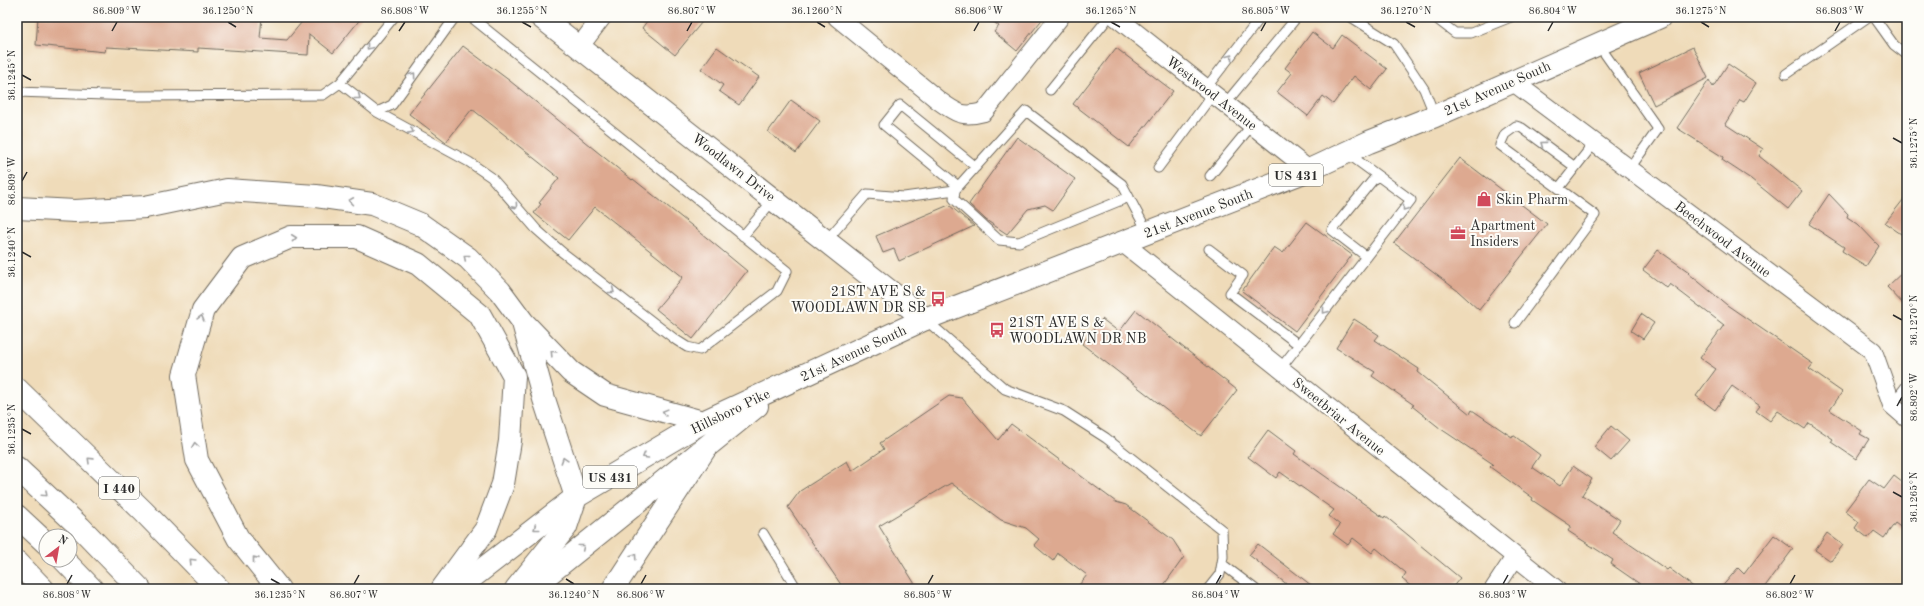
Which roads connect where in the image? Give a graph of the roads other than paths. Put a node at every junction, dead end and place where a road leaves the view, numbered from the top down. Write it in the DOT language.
graph roads {
  1 [pos="394,17"];
  2 [pos="455,17"];
  3 [pos="471,17"];
  4 [pos="541,17"];
  5 [pos="602,17"];
  6 [pos="837,17"];
  7 [pos="1060,17"];
  8 [pos="1109,17"];
  9 [pos="1116,17"];
  10 [pos="1261,17"];
  11 [pos="1297,17"];
  12 [pos="1351,17"];
  13 [pos="1434,17"];
  14 [pos="1511,17"];
  15 [pos="1660,17"];
  16 [pos="1868,17"];
  17 [pos="1874,17"];
  18 [pos="1598,44"];
  19 [pos="580,46"];
  20 [pos="1907,55"];
  21 [pos="1786,74"];
  22 [pos="1512,80"];
  23 [pos="340,83"];
  24 [pos="1050,90"];
  25 [pos="17,92"];
  26 [pos="1215,95"];
  27 [pos="377,112"];
  28 [pos="1435,116"];
  29 [pos="1252,125"];
  30 [pos="1594,142"];
  31 [pos="1347,153"];
  32 [pos="976,167"];
  33 [pos="1575,167"];
  34 [pos="1158,168"];
  35 [pos="1630,168"];
  36 [pos="1309,170"];
  37 [pos="1377,175"];
  38 [pos="1210,176"];
  39 [pos="957,188"];
  40 [pos="1559,188"];
  41 [pos="1129,197"];
  42 [pos="774,199"];
  43 [pos="17,208"];
  44 [pos="1148,233"];
  45 [pos="743,236"];
  46 [pos="826,241"];
  47 [pos="1123,243"];
  48 [pos="1209,249"];
  49 [pos="1367,257"];
  50 [pos="925,319"];
  51 [pos="523,322"];
  52 [pos="1515,323"];
  53 [pos="1298,345"];
  54 [pos="1280,369"];
  55 [pos="1907,386"];
  56 [pos="779,388"];
  57 [pos="17,389"];
  58 [pos="1892,405"];
  59 [pos="1907,418"];
  60 [pos="703,422"];
  61 [pos="705,449"];
  62 [pos="17,468"];
  63 [pos="576,497"];
  64 [pos="17,516"];
  65 [pos="763,533"];
  66 [pos="38,536"];
  67 [pos="1515,557"];
  68 [pos="17,562"];
  69 [pos="1222,564"];
  70 [pos="72,568"];
  71 [pos="43,589"];
  72 [pos="92,589"];
  73 [pos="140,589"];
  74 [pos="219,589"];
  75 [pos="279,589"];
  76 [pos="442,589"];
  77 [pos="457,589"];
  78 [pos="516,589"];
  79 [pos="530,589"];
  80 [pos="613,589"];
  81 [pos="797,589"];
  82 [pos="1208,589"];
  83 [pos="1255,589"];
  84 [pos="1494,589"];
  85 [pos="1556,589"];
  1 -- 23 [label="lane, one-way"];
  27 -- 2 [label="lane, one-way"];
  3 -- 45 [label="lane"];
  4 -- 19 [label="main road, Woodlawn Drive"];
  5 -- 19 [label="street"];
  6 -- 7 [label="street"];
  8 -- 24 [label="lane"];
  9 -- 26 [label="street, Westwood Avenue"];
  26 -- 10 [label="lane, one-way"];
  11 -- 26 [label="lane"];
  12 -- 28 [label="lane"];
  13 -- 14 [label="lane"];
  15 -- 18 [label="main road, 21st Avenue South / US 431"];
  16 -- 21 [label="lane"];
  17 -- 20 [label="lane"];
  18 -- 22 [label="main road, 21st Avenue South / US 431"];
  18 -- 35 [label="lane"];
  19 -- 42 [label="main road, Woodlawn Drive"];
  22 -- 28 [label="main road, 21st Avenue South / US 431"];
  22 -- 30 [label="street, Beechwood Avenue"];
  23 -- 25 [label="lane"];
  23 -- 27 [label="lane, one-way"];
  26 -- 29 [label="street, Westwood Avenue"];
  26 -- 34 [label="lane"];
  27 -- 45 [label="lane, one-way"];
  28 -- 31 [label="main road, 21st Avenue South / US 431"];
  29 -- 36 [label="street, Westwood Avenue"];
  29 -- 38 [label="lane"];
  30 -- 33 [label="lane"];
  30 -- 35 [label="street, Beechwood Avenue"];
  31 -- 36 [label="main road, 21st Avenue South / US 431"];
  31 -- 37 [label="lane"];
  32 -- 39 [label="lane"];
  32 -- 39 [label="lane"];
  32 -- 41 [label="lane"];
  33 -- 40 [label="lane"];
  33 -- 40 [label="lane, one-way"];
  35 -- 58 [label="street, Beechwood Avenue"];
  36 -- 44 [label="main road, 21st Avenue South / US 431"];
  37 -- 49 [label="lane, one-way"];
  37 -- 49 [label="lane"];
  39 -- 41 [label="lane"];
  39 -- 46 [label="lane"];
  40 -- 52 [label="lane"];
  41 -- 44 [label="lane"];
  42 -- 45 [label="lane"];
  42 -- 46 [label="main road, Woodlawn Drive"];
  51 -- 43 [label="main road, one-way"];
  44 -- 47 [label="main road, 21st Avenue South / US 431"];
  46 -- 50 [label="main road, Woodlawn Drive"];
  47 -- 50 [label="main road, 21st Avenue South / US 431"];
  47 -- 54 [label="street, Sweetbriar Avenue"];
  48 -- 53 [label="lane"];
  49 -- 53 [label="lane, one-way"];
  50 -- 56 [label="main road, 21st Avenue South / US 431"];
  50 -- 69 [label="lane"];
  60 -- 51 [label="main road, one-way"];
  63 -- 51 [label="main road, one-way"];
  53 -- 54 [label="lane"];
  54 -- 67 [label="street, Sweetbriar Avenue"];
  55 -- 58 [label="lane"];
  56 -- 60 [label="main road, Hillsboro Pike / US 431"];
  56 -- 61 [label="main road, Hillsboro Pike / US 431"];
  74 -- 57 [label="main road, I 440, one-way"];
  58 -- 59 [label="street, Beechwood Avenue"];
  60 -- 63 [label="main road, Hillsboro Pike / US 431, one-way"];
  79 -- 61 [label="main road, Hillsboro Pike / US 431, one-way"];
  80 -- 61 [label="main road, one-way"];
  62 -- 73 [label="main road, one-way"];
  63 -- 77 [label="main road, Hillsboro Pike / US 431, one-way"];
  63 -- 78 [label="main road"];
  64 -- 66 [label="main road"];
  65 -- 81 [label="lane"];
  67 -- 84 [label="street"];
  67 -- 85 [label="street, Sweetbriar Avenue"];
  68 -- 71 [label="main road"];
  69 -- 82 [label="lane"];
  69 -- 83 [label="lane"];
  70 -- 72 [label="main road"];
  75 -- 76 [label="main road, one-way"];
}
